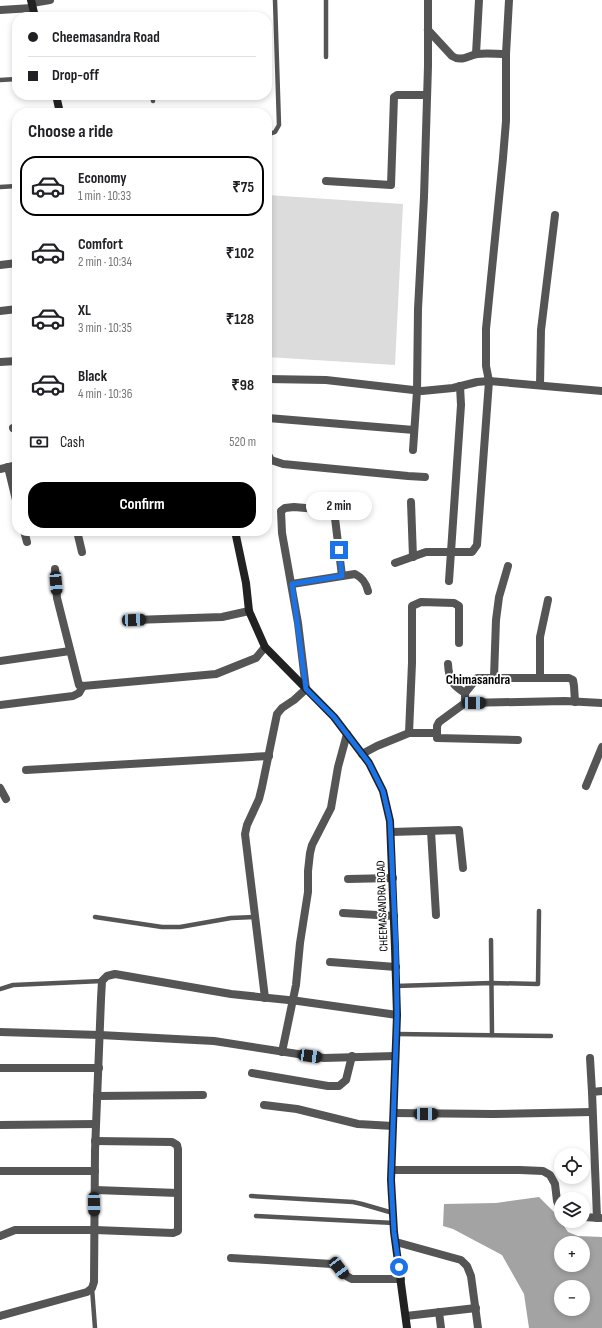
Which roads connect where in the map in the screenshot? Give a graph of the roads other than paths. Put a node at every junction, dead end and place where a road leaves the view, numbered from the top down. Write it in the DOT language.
graph roads {
  1 [pos="50,0"];
  2 [pos="275,0"];
  3 [pos="326,0"];
  4 [pos="428,0"];
  5 [pos="479,0"];
  6 [pos="509,0"];
  7 [pos="32,4"];
  8 [pos="0,10"];
  9 [pos="428,30"];
  10 [pos="476,54"];
  11 [pos="506,54"];
  12 [pos="326,57"];
  13 [pos="12,79"];
  14 [pos="0,80"];
  15 [pos="428,95"];
  16 [pos="272,134"];
  17 [pos="326,181"];
  18 [pos="12,186"];
  19 [pos="0,187"];
  20 [pos="555,215"];
  21 [pos="12,264"];
  22 [pos="0,266"];
  23 [pos="12,309"];
  24 [pos="0,310"];
  25 [pos="12,361"];
  26 [pos="0,362"];
  27 [pos="272,379"];
  28 [pos="489,381"];
  29 [pos="540,385"];
  30 [pos="460,386"];
  31 [pos="417,390"];
  32 [pos="602,391"];
  33 [pos="272,417"];
  34 [pos="414,430"];
  35 [pos="413,450"];
  36 [pos="272,460"];
  37 [pos="4,468"];
  38 [pos="425,477"];
  39 [pos="12,490"];
  40 [pos="411,502"];
  41 [pos="334,510"];
  42 [pos="363,513"];
  43 [pos="25,536"];
  44 [pos="78,536"];
  45 [pos="237,536"];
  46 [pos="27,542"];
  47 [pos="82,552"];
  48 [pos="450,552"];
  49 [pos="412,557"];
  50 [pos="395,563"];
  51 [pos="508,566"];
  52 [pos="55,569"];
  53 [pos="342,576"];
  54 [pos="449,581"];
  55 [pos="292,584"];
  56 [pos="368,591"];
  57 [pos="548,600"];
  58 [pos="249,610"];
  59 [pos="134,620"];
  60 [pos="459,643"];
  61 [pos="265,647"];
  62 [pos="70,651"];
  63 [pos="0,660"];
  64 [pos="448,664"];
  65 [pos="494,677"];
  66 [pos="540,678"];
  67 [pos="84,686"];
  68 [pos="306,689"];
  69 [pos="465,693"];
  70 [pos="575,702"];
  71 [pos="465,703"];
  72 [pos="602,703"];
  73 [pos="0,706"];
  74 [pos="409,733"];
  75 [pos="437,733"];
  76 [pos="347,734"];
  77 [pos="518,740"];
  78 [pos="602,747"];
  79 [pos="362,754"];
  80 [pos="269,756"];
  81 [pos="26,770"];
  82 [pos="586,786"];
  83 [pos="0,788"];
  84 [pos="6,799"];
  85 [pos="431,831"];
  86 [pos="391,832"];
  87 [pos="463,868"];
  88 [pos="393,878"];
  89 [pos="348,879"];
  90 [pos="539,910"];
  91 [pos="343,913"];
  92 [pos="436,914"];
  93 [pos="394,916"];
  94 [pos="95,917"];
  95 [pos="255,917"];
  96 [pos="492,940"];
  97 [pos="330,962"];
  98 [pos="396,967"];
  99 [pos="102,981"];
  100 [pos="492,983"];
  101 [pos="396,986"];
  102 [pos="0,989"];
  103 [pos="265,998"];
  104 [pos="294,1001"];
  105 [pos="397,1015"];
  106 [pos="0,1032"];
  107 [pos="396,1034"];
  108 [pos="100,1035"];
  109 [pos="492,1035"];
  110 [pos="551,1036"];
  111 [pos="282,1052"];
  112 [pos="352,1056"];
  113 [pos="396,1056"];
  114 [pos="590,1058"];
  115 [pos="0,1068"];
  116 [pos="99,1068"];
  117 [pos="252,1073"];
  118 [pos="602,1091"];
  119 [pos="592,1092"];
  120 [pos="203,1095"];
  121 [pos="97,1096"];
  122 [pos="264,1105"];
  123 [pos="592,1112"];
  124 [pos="394,1113"];
  125 [pos="96,1124"];
  126 [pos="0,1125"];
  127 [pos="393,1126"];
  128 [pos="95,1141"];
  129 [pos="598,1147"];
  130 [pos="392,1170"];
  131 [pos="0,1171"];
  132 [pos="95,1171"];
  133 [pos="95,1190"];
  134 [pos="556,1192"];
  135 [pos="178,1193"];
  136 [pos="251,1196"];
  137 [pos="393,1213"];
  138 [pos="256,1216"];
  139 [pos="599,1218"];
  140 [pos="394,1223"];
  141 [pos="95,1230"];
  142 [pos="0,1236"];
  143 [pos="396,1242"];
  144 [pos="231,1258"];
  145 [pos="400,1279"];
  146 [pos="92,1288"];
  147 [pos="476,1308"];
  148 [pos="439,1312"];
  149 [pos="0,1316"];
  150 [pos="406,1316"];
  151 [pos="95,1328"];
  152 [pos="407,1328"];
  153 [pos="441,1328"];
  154 [pos="478,1328"];
  1 -- 7 [label="street"];
  2 -- 16 [label="lane"];
  3 -- 12 [label="lane"];
  4 -- 9 [label="street"];
  5 -- 10 [label="street"];
  6 -- 11 [label="street"];
  7 -- 8 [label="street"];
  9 -- 10 [label="street"];
  9 -- 15 [label="street"];
  10 -- 11 [label="street"];
  11 -- 28 [label="street"];
  13 -- 14 [label="lane"];
  15 -- 17 [label="street"];
  15 -- 31 [label="street"];
  18 -- 19 [label="lane"];
  20 -- 29 [label="street"];
  21 -- 22 [label="street"];
  23 -- 24 [label="street"];
  25 -- 26 [label="street"];
  27 -- 31 [label="street"];
  28 -- 29 [label="street"];
  28 -- 30 [label="street"];
  28 -- 48 [label="street"];
  29 -- 32 [label="street"];
  30 -- 31 [label="street"];
  30 -- 48 [label="street"];
  31 -- 34 [label="street"];
  33 -- 34 [label="street"];
  34 -- 35 [label="street"];
  36 -- 38 [label="street"];
  37 -- 39 [label="street"];
  40 -- 49 [label="street"];
  41 -- 42 [label="street"];
  41 -- 53 [label="street"];
  41 -- 55 [label="street"];
  43 -- 46 [label="street"];
  44 -- 47 [label="street"];
  45 -- 58 [label="street, CHEEMASANDRA ROAD"];
  48 -- 49 [label="street"];
  48 -- 54 [label="street"];
  49 -- 50 [label="street"];
  51 -- 65 [label="street"];
  52 -- 62 [label="street"];
  53 -- 55 [label="street"];
  53 -- 56 [label="street"];
  55 -- 68 [label="street"];
  57 -- 66 [label="street"];
  58 -- 59 [label="street"];
  58 -- 61 [label="street, CHEEMASANDRA ROAD"];
  60 -- 74 [label="street"];
  61 -- 67 [label="street"];
  61 -- 68 [label="street, CHEEMASANDRA ROAD"];
  62 -- 63 [label="street"];
  62 -- 67 [label="street"];
  64 -- 69 [label="street"];
  65 -- 66 [label="street"];
  65 -- 69 [label="street"];
  66 -- 70 [label="street"];
  67 -- 73 [label="street"];
  68 -- 76 [label="street, CHEEMASANDRA ROAD"];
  68 -- 80 [label="street"];
  69 -- 71 [label="street"];
  70 -- 71 [label="street"];
  70 -- 72 [label="street"];
  71 -- 75 [label="street"];
  74 -- 75 [label="street"];
  74 -- 79 [label="street"];
  75 -- 77 [label="street"];
  76 -- 79 [label="street, CHEEMASANDRA ROAD"];
  76 -- 104 [label="street"];
  78 -- 82 [label="street"];
  79 -- 86 [label="street, CHEEMASANDRA ROAD"];
  80 -- 81 [label="street"];
  80 -- 95 [label="street"];
  83 -- 84 [label="street"];
  85 -- 86 [label="street"];
  85 -- 87 [label="street"];
  85 -- 92 [label="street"];
  86 -- 88 [label="street, CHEEMASANDRA ROAD"];
  88 -- 89 [label="street"];
  88 -- 93 [label="street, CHEEMASANDRA ROAD"];
  90 -- 100 [label="lane"];
  91 -- 93 [label="street"];
  93 -- 98 [label="street, CHEEMASANDRA ROAD"];
  94 -- 95 [label="lane"];
  95 -- 103 [label="street"];
  96 -- 100 [label="lane"];
  97 -- 98 [label="street"];
  98 -- 101 [label="street, CHEEMASANDRA ROAD"];
  99 -- 102 [label="lane"];
  99 -- 103 [label="street"];
  99 -- 108 [label="street"];
  100 -- 101 [label="lane"];
  100 -- 109 [label="lane"];
  101 -- 105 [label="street, CHEEMASANDRA ROAD"];
  103 -- 104 [label="street"];
  104 -- 105 [label="street"];
  104 -- 111 [label="street"];
  105 -- 107 [label="street, CHEEMASANDRA ROAD"];
  106 -- 108 [label="street"];
  107 -- 109 [label="lane"];
  107 -- 113 [label="street, CHEEMASANDRA ROAD"];
  108 -- 111 [label="street"];
  108 -- 116 [label="street"];
  109 -- 110 [label="lane"];
  111 -- 112 [label="street"];
  112 -- 113 [label="street"];
  112 -- 117 [label="street"];
  113 -- 124 [label="street, CHEEMASANDRA ROAD"];
  114 -- 119 [label="street"];
  115 -- 116 [label="street"];
  116 -- 121 [label="street"];
  118 -- 119 [label="street"];
  119 -- 123 [label="street"];
  120 -- 121 [label="street"];
  121 -- 125 [label="street"];
  122 -- 127 [label="street"];
  123 -- 124 [label="street"];
  123 -- 129 [label="street"];
  124 -- 127 [label="street, CHEEMASANDRA ROAD"];
  125 -- 126 [label="street"];
  125 -- 128 [label="street"];
  127 -- 130 [label="street, CHEEMASANDRA ROAD"];
  128 -- 132 [label="street"];
  128 -- 135 [label="street"];
  129 -- 139 [label="street"];
  130 -- 134 [label="street"];
  130 -- 137 [label="street, CHEEMASANDRA ROAD"];
  131 -- 132 [label="street"];
  132 -- 133 [label="street"];
  133 -- 135 [label="street"];
  133 -- 141 [label="street"];
  135 -- 141 [label="street"];
  136 -- 137 [label="lane"];
  137 -- 140 [label="street, CHEEMASANDRA ROAD"];
  138 -- 140 [label="lane"];
  140 -- 143 [label="street, CHEEMASANDRA ROAD"];
  141 -- 142 [label="street"];
  141 -- 146 [label="street"];
  143 -- 145 [label="street, CHEEMASANDRA ROAD"];
  143 -- 147 [label="street"];
  144 -- 145 [label="street"];
  145 -- 150 [label="street, CHEEMASANDRA ROAD"];
  146 -- 149 [label="street"];
  146 -- 151 [label="lane"];
  147 -- 148 [label="street"];
  147 -- 154 [label="street"];
  148 -- 150 [label="street"];
  148 -- 153 [label="street"];
  150 -- 152 [label="street, CHEEMASANDRA ROAD"];
}
